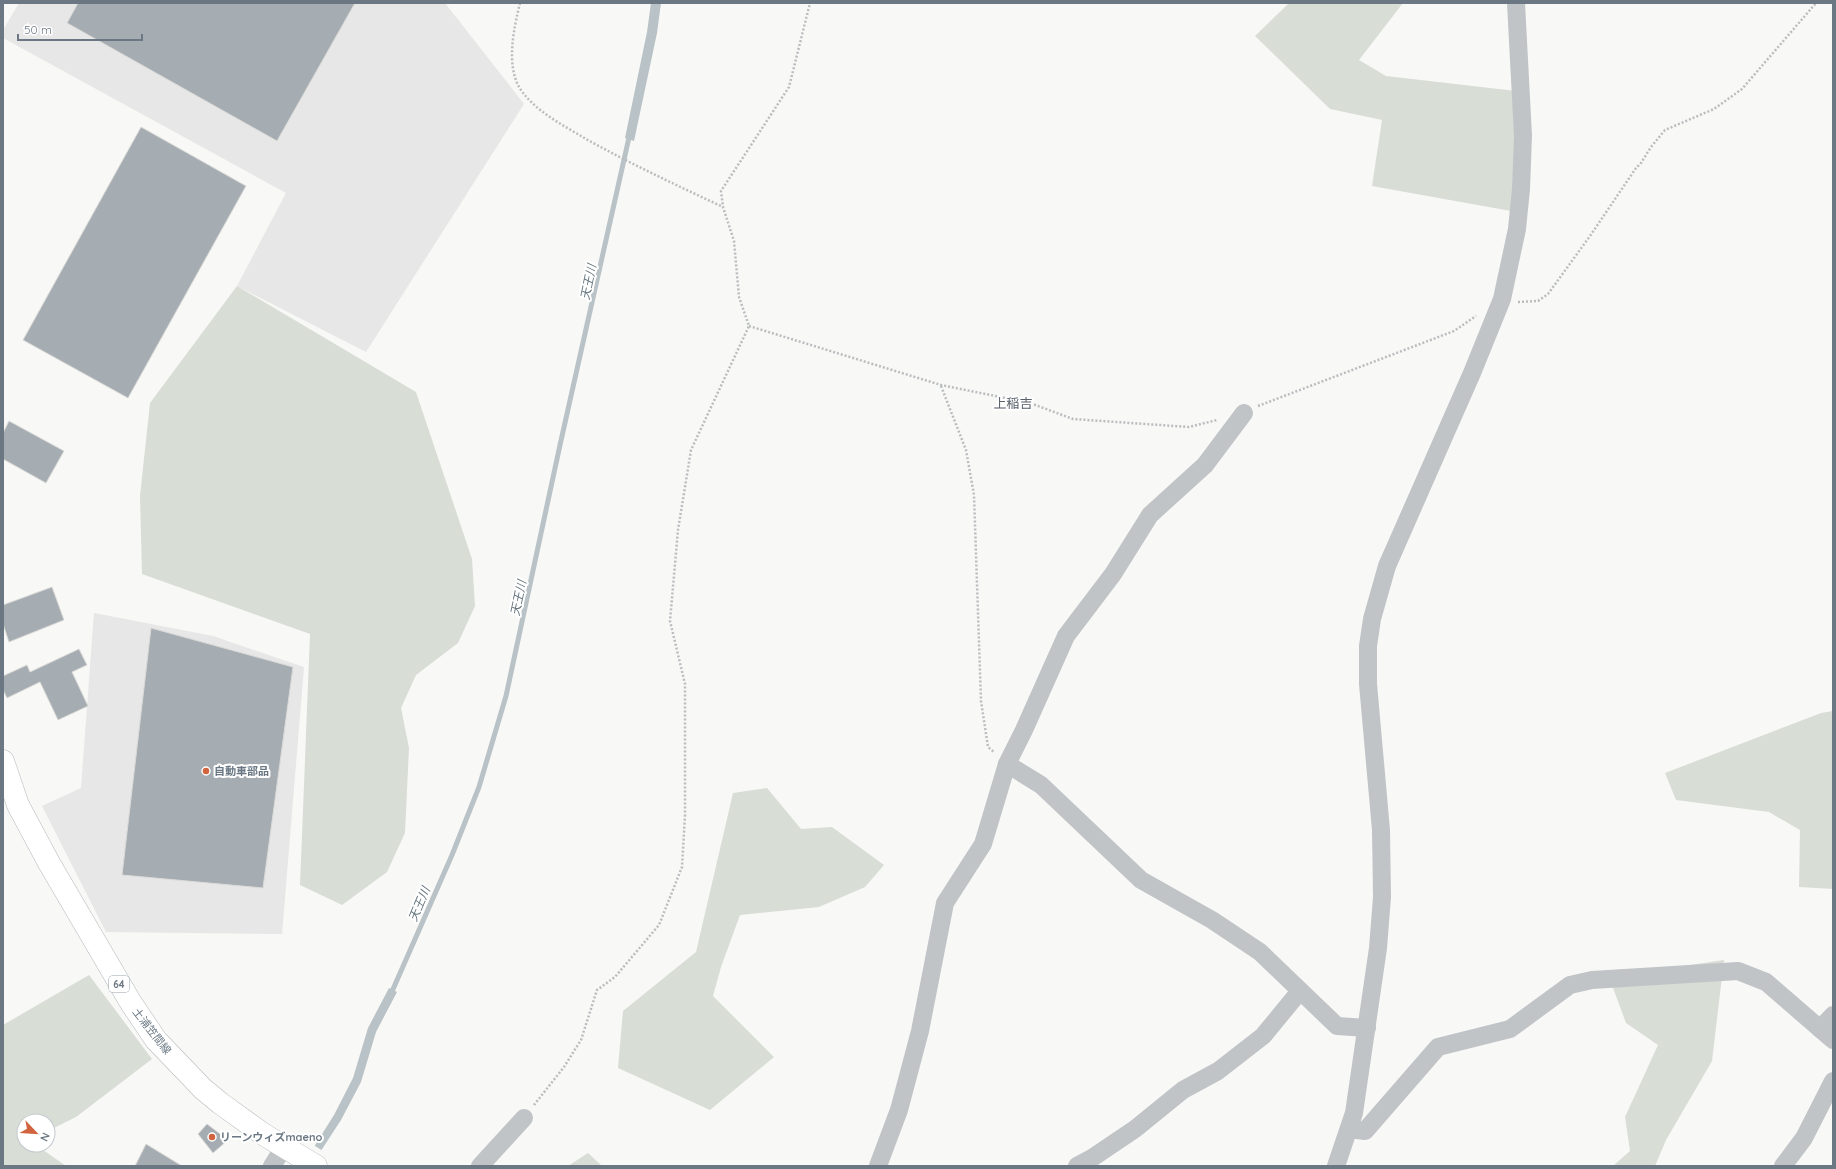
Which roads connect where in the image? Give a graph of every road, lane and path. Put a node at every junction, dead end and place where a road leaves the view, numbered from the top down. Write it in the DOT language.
graph roads {
  1 [pos="520,3"];
  2 [pos="810,3"];
  3 [pos="1516,3"];
  4 [pos="1816,3"];
  5 [pos="723,207"];
  6 [pos="1502,299"];
  7 [pos="1478,315"];
  8 [pos="749,326"];
  9 [pos="941,385"];
  10 [pos="1244,413"];
  11 [pos="3,761"];
  12 [pos="1007,764"];
  13 [pos="1300,991"];
  14 [pos="1833,1015"];
  15 [pos="1366,1028"];
  16 [pos="1827,1034"];
  17 [pos="1833,1081"];
  18 [pos="524,1118"];
  19 [pos="1349,1129"];
  20 [pos="299,1156"];
  21 [pos="1341,1163"];
  22 [pos="272,1166"];
  23 [pos="480,1166"];
  24 [pos="878,1166"];
  25 [pos="1077,1166"];
  26 [pos="1783,1166"];
  1 -- 5 [label="path"];
  2 -- 5 [label="path"];
  3 -- 6 [label="street"];
  4 -- 6 [label="path"];
  5 -- 8 [label="path"];
  6 -- 15 [label="street"];
  7 -- 10 [label="path"];
  8 -- 9 [label="path"];
  8 -- 18 [label="path"];
  9 -- 10 [label="path"];
  9 -- 12 [label="path"];
  10 -- 12 [label="street"];
  11 -- 20 [label="main road, 土浦笠間線 / 64"];
  12 -- 13 [label="street"];
  12 -- 24 [label="street"];
  13 -- 15 [label="street"];
  13 -- 25 [label="street"];
  14 -- 16 [label="street"];
  15 -- 19 [label="street"];
  16 -- 19 [label="street"];
  17 -- 26 [label="street"];
  18 -- 23 [label="street"];
  19 -- 21 [label="street"];
  20 -- 22 [label="street"];
}
